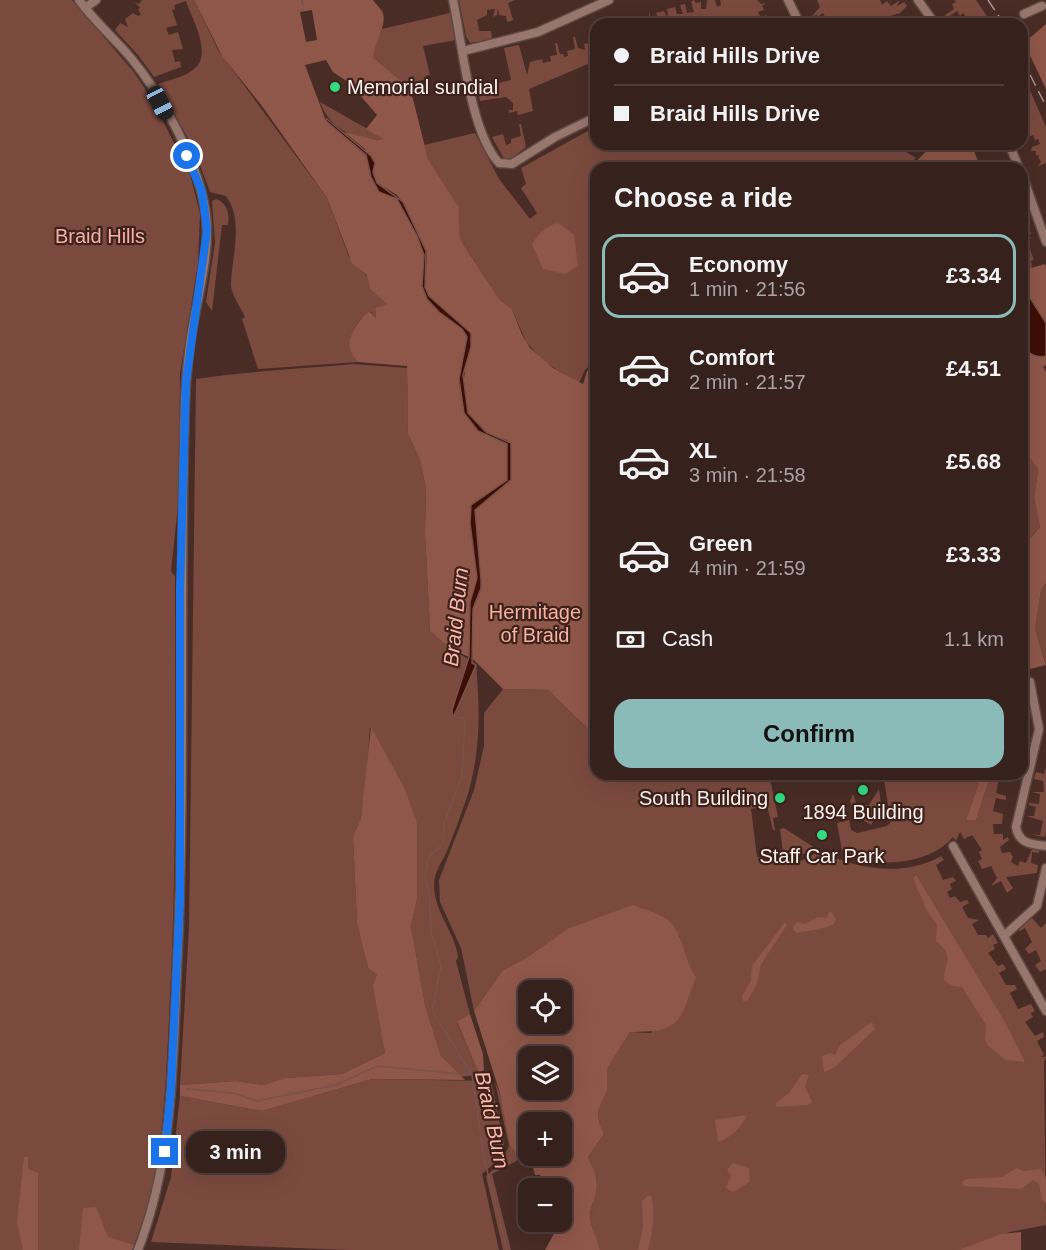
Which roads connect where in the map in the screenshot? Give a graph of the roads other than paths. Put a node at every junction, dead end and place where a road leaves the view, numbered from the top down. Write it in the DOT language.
graph roads {
  1 [pos="79,0"];
  2 [pos="96,0"];
  3 [pos="453,0"];
  4 [pos="609,0"];
  5 [pos="788,0"];
  6 [pos="918,0"];
  7 [pos="1041,6"];
  8 [pos="85,8"];
  9 [pos="1024,14"];
  10 [pos="797,18"];
  11 [pos="930,18"];
  12 [pos="463,51"];
  13 [pos="590,120"];
  14 [pos="1028,191"];
  15 [pos="1046,242"];
  16 [pos="1028,682"];
  17 [pos="1028,776"];
  18 [pos="1027,780"];
  19 [pos="953,846"];
  20 [pos="1046,846"];
  21 [pos="1046,868"];
  22 [pos="1004,936"];
  23 [pos="1045,1006"];
  24 [pos="138,1250"];
  1 -- 8 [label="street"];
  2 -- 8 [label="street"];
  3 -- 12 [label="street"];
  4 -- 12 [label="street"];
  5 -- 10 [label="street"];
  6 -- 11 [label="street"];
  7 -- 9 [label="street"];
  8 -- 24 [label="street"];
  12 -- 13 [label="street"];
  14 -- 15 [label="street"];
  16 -- 17 [label="street"];
  18 -- 20 [label="street"];
  19 -- 22 [label="street"];
  21 -- 22 [label="street"];
  22 -- 23 [label="street"];
}
